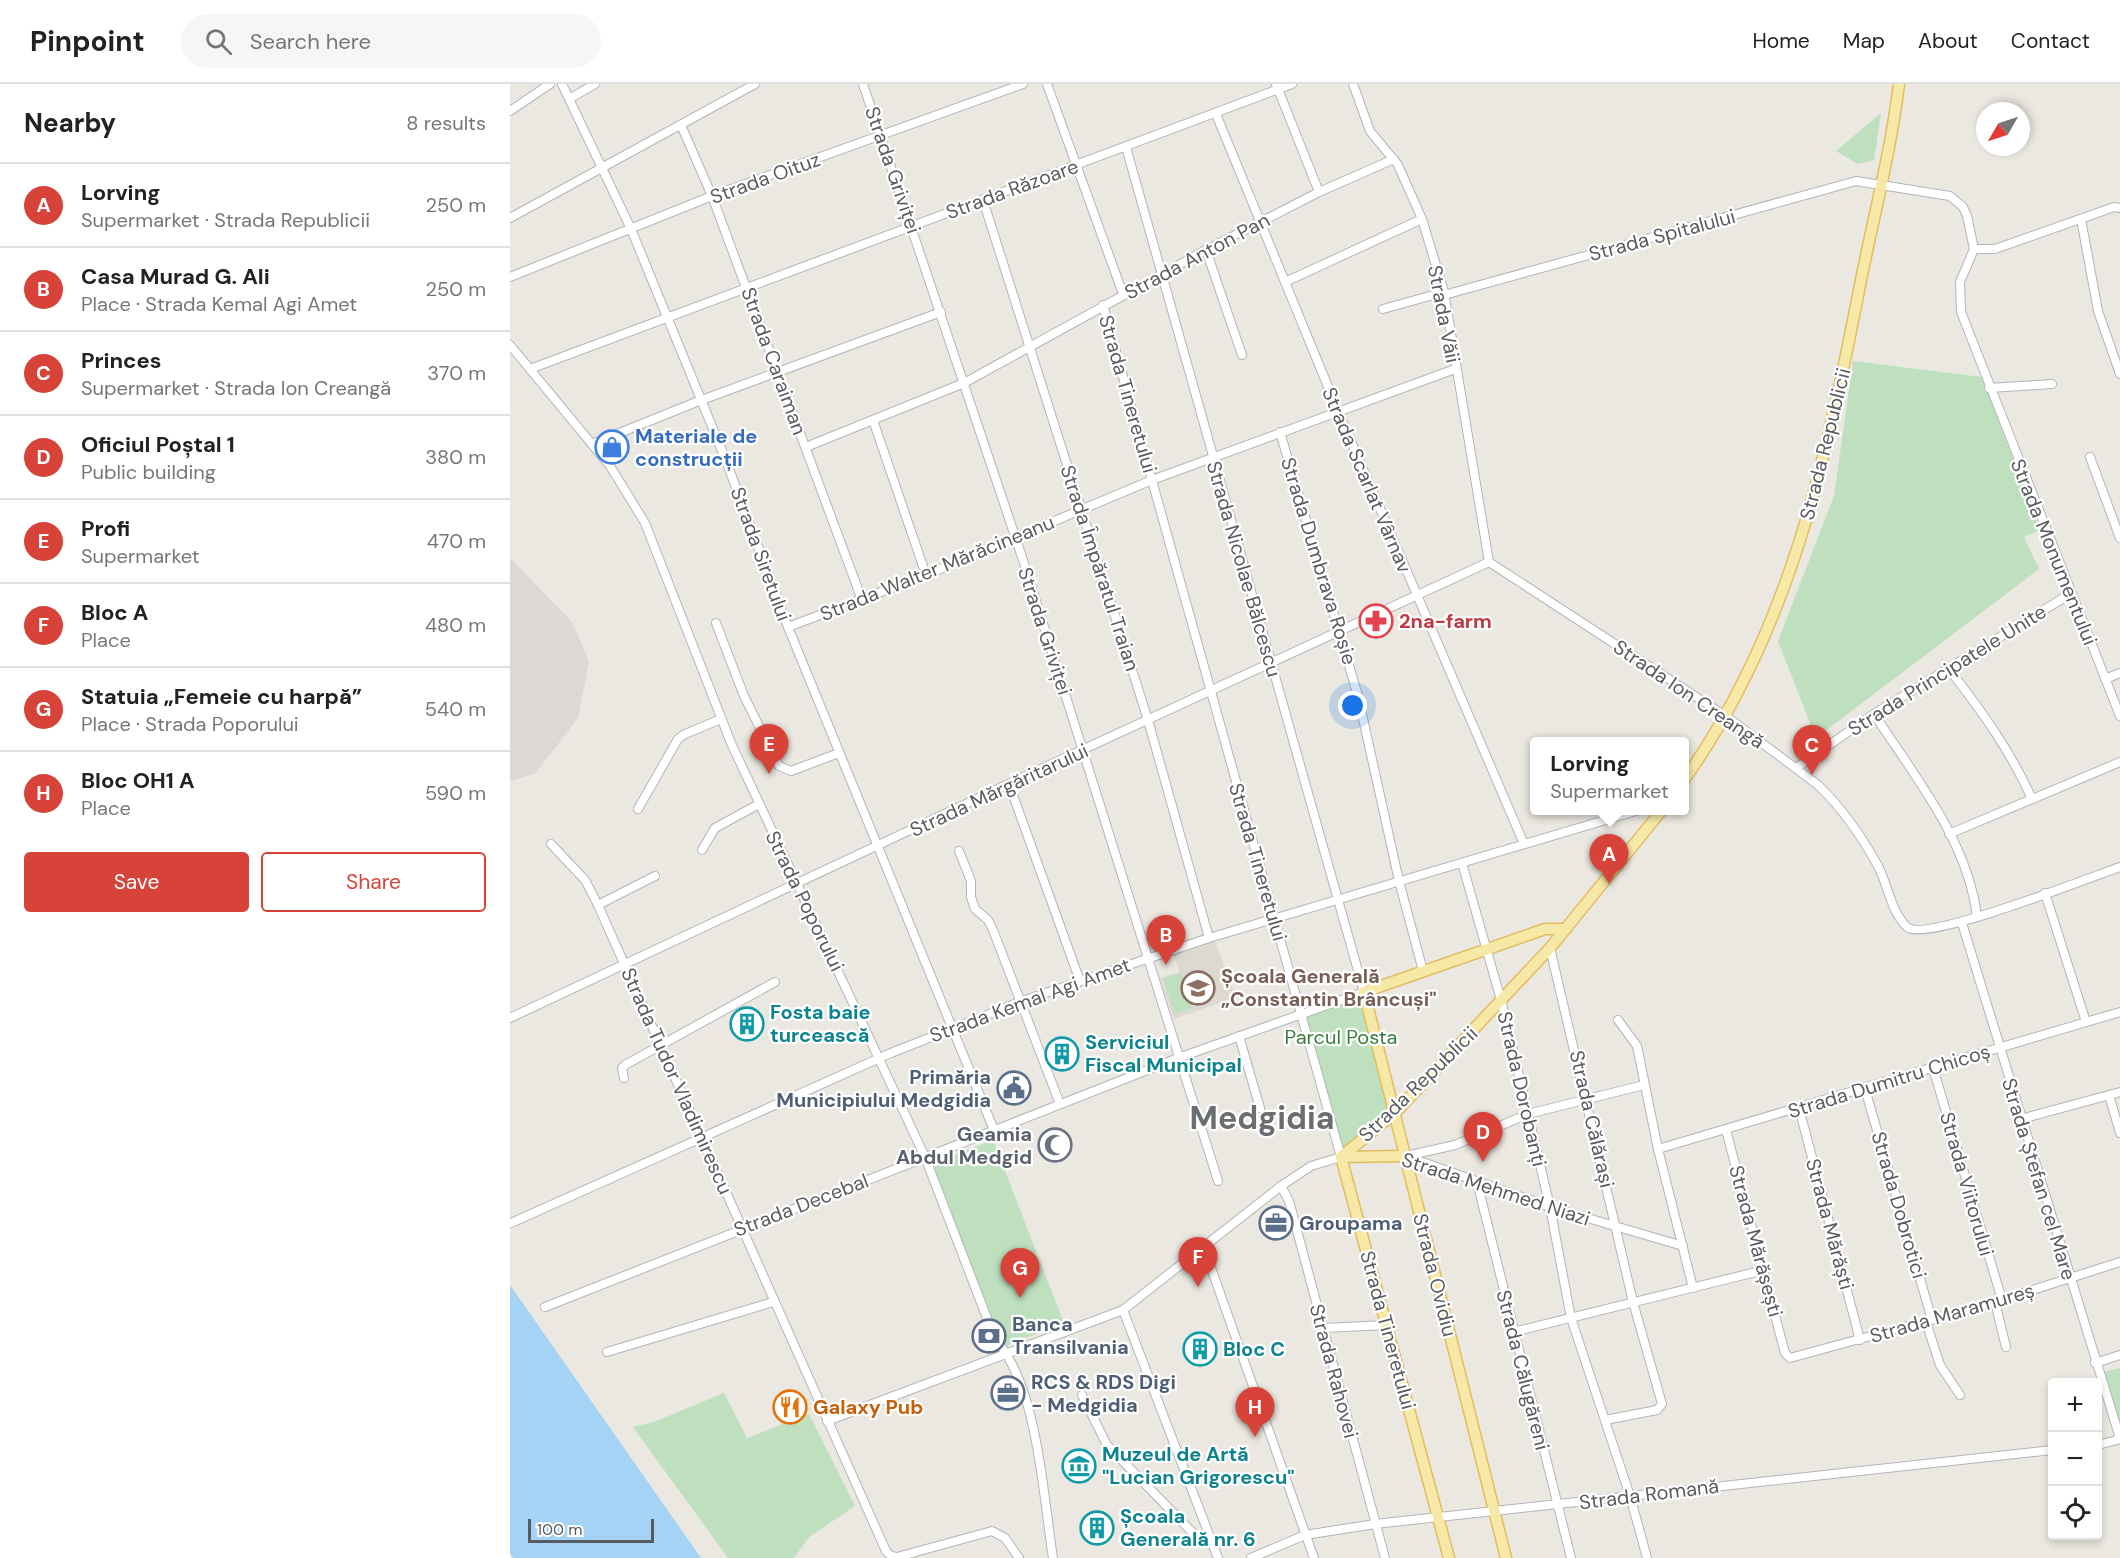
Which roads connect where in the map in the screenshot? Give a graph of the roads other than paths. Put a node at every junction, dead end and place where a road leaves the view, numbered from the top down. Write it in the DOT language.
graph roads {
  1 [pos="550,84"];
  2 [pos="562,84"];
  3 [pos="595,84"];
  4 [pos="755,84"];
  5 [pos="863,84"];
  6 [pos="1023,84"];
  7 [pos="1047,84"];
  8 [pos="1292,84"];
  9 [pos="1353,84"];
  10 [pos="1899,84"];
  11 [pos="1277,87"];
  12 [pos="569,99"];
  13 [pos="510,111"];
  14 [pos="1216,114"];
  15 [pos="681,125"];
  16 [pos="882,136"];
  17 [pos="1126,147"];
  18 [pos="1394,159"];
  19 [pos="1076,166"];
  20 [pos="602,168"];
  21 [pos="1881,185"];
  22 [pos="1320,192"];
  23 [pos="712,196"];
  24 [pos="983,200"];
  25 [pos="2120,208"];
  26 [pos="510,218"];
  27 [pos="1422,219"];
  28 [pos="2082,219"];
  29 [pos="1260,222"];
  30 [pos="913,226"];
  31 [pos="631,229"];
  32 [pos="1206,249"];
  33 [pos="1974,249"];
  34 [pos="1163,272"];
  35 [pos="510,277"];
  36 [pos="1285,282"];
  37 [pos="747,287"];
  38 [pos="1123,294"];
  39 [pos="1444,294"];
  40 [pos="1103,305"];
  41 [pos="1383,309"];
  42 [pos="941,312"];
  43 [pos="666,317"];
  44 [pos="510,345"];
  45 [pos="1030,345"];
  46 [pos="1242,355"];
  47 [pos="530,369"];
  48 [pos="1455,369"];
  49 [pos="778,372"];
  50 [pos="2120,374"];
  51 [pos="964,384"];
  52 [pos="2052,384"];
  53 [pos="1989,388"];
  54 [pos="699,401"];
  55 [pos="1338,411"];
  56 [pos="873,420"];
  57 [pos="1280,432"];
  58 [pos="592,444"];
  59 [pos="806,447"];
  60 [pos="1212,458"];
  61 [pos="2090,458"];
  62 [pos="1152,480"];
  63 [pos="1081,510"];
  64 [pos="1016,538"];
  65 [pos="2120,538"];
  66 [pos="1489,562"];
  67 [pos="926,575"];
  68 [pos="2070,594"];
  69 [pos="1417,596"];
  70 [pos="862,600"];
  71 [pos="716,622"];
  72 [pos="788,627"];
  73 [pos="1341,632"];
  74 [pos="1270,664"];
  75 [pos="1948,668"];
  76 [pos="2120,673"];
  77 [pos="2105,679"];
  78 [pos="1210,692"];
  79 [pos="1874,714"];
  80 [pos="2120,716"];
  81 [pos="1727,717"];
  82 [pos="721,719"];
  83 [pos="1148,720"];
  84 [pos="1083,750"];
  85 [pos="839,753"];
  86 [pos="2120,762"];
  87 [pos="1797,768"];
  88 [pos="1689,773"];
  89 [pos="1008,784"];
  90 [pos="2032,800"];
  91 [pos="759,804"];
  92 [pos="638,809"];
  93 [pos="1622,815"];
  94 [pos="1658,815"];
  95 [pos="1949,834"];
  96 [pos="551,844"];
  97 [pos="1524,844"];
  98 [pos="879,847"];
  99 [pos="702,850"];
  100 [pos="960,851"];
  101 [pos="1462,863"];
  102 [pos="2120,867"];
  103 [pos="654,876"];
  104 [pos="1399,881"];
  105 [pos="798,885"];
  106 [pos="2045,893"];
  107 [pos="1338,900"];
  108 [pos="598,905"];
  109 [pos="1977,917"];
  110 [pos="1274,918"];
  111 [pos="1962,923"];
  112 [pos="1566,929"];
  113 [pos="1209,938"];
  114 [pos="1550,948"];
  115 [pos="1486,950"];
  116 [pos="1147,958"];
  117 [pos="626,966"];
  118 [pos="1423,971"];
  119 [pos="1080,981"];
  120 [pos="775,982"];
  121 [pos="1364,992"];
  122 [pos="1501,1000"];
  123 [pos="1022,1001"];
  124 [pos="2120,1012"];
  125 [pos="1299,1014"];
  126 [pos="510,1018"];
  127 [pos="1618,1020"];
  128 [pos="2086,1022"];
  129 [pos="950,1028"];
  130 [pos="1239,1036"];
  131 [pos="661,1047"];
  132 [pos="2000,1048"];
  133 [pos="880,1058"];
  134 [pos="1179,1058"];
  135 [pos="1934,1068"];
  136 [pos="624,1078"];
  137 [pos="1644,1085"];
  138 [pos="1866,1089"];
  139 [pos="2120,1092"];
  140 [pos="2109,1095"];
  141 [pos="1588,1100"];
  142 [pos="1060,1104"];
  143 [pos="1260,1108"];
  144 [pos="1799,1108"];
  145 [pos="1395,1113"];
  146 [pos="1528,1114"];
  147 [pos="2021,1119"];
  148 [pos="994,1130"];
  149 [pos="1726,1130"];
  150 [pos="2120,1133"];
  151 [pos="702,1138"];
  152 [pos="1658,1149"];
  153 [pos="1406,1156"];
  154 [pos="925,1157"];
  155 [pos="1341,1157"];
  156 [pos="1427,1165"];
  157 [pos="1410,1176"];
  158 [pos="1218,1181"];
  159 [pos="1477,1182"];
  160 [pos="1281,1186"];
  161 [pos="1550,1207"];
  162 [pos="511,1223"];
  163 [pos="742,1228"];
  164 [pos="1617,1228"];
  165 [pos="1683,1246"];
  166 [pos="1204,1248"];
  167 [pos="2120,1262"];
  168 [pos="1764,1270"];
  169 [pos="2069,1278"];
  170 [pos="1693,1288"];
  171 [pos="1999,1300"];
  172 [pos="773,1302"];
  173 [pos="1633,1302"];
  174 [pos="545,1307"];
  175 [pos="1123,1310"];
  176 [pos="1571,1318"];
  177 [pos="1929,1321"];
  178 [pos="1387,1324"];
  179 [pos="1323,1328"];
  180 [pos="1513,1332"];
  181 [pos="1860,1340"];
  182 [pos="2006,1347"];
  183 [pos="608,1352"];
  184 [pos="1785,1353"];
  185 [pos="1008,1354"];
  186 [pos="2120,1355"];
  187 [pos="2096,1363"];
  188 [pos="1082,1395"];
  189 [pos="1960,1395"];
  190 [pos="1605,1420"];
  191 [pos="827,1421"];
  192 [pos="2120,1435"];
  193 [pos="2102,1444"];
  194 [pos="2048,1450"];
  195 [pos="1630,1496"];
  196 [pos="1558,1505"];
  197 [pos="1494,1511"];
  198 [pos="1437,1517"];
  199 [pos="1375,1524"];
  200 [pos="1305,1534"];
  201 [pos="1210,1544"];
  202 [pos="1019,1558"];
  203 [pos="1053,1558"];
  204 [pos="1218,1558"];
  205 [pos="1251,1558"];
  206 [pos="1314,1558"];
  207 [pos="1385,1558"];
  208 [pos="1449,1558"];
  209 [pos="1506,1558"];
  210 [pos="1571,1558"];
  211 [pos="1647,1558"];
  1 -- 13 [label="street"];
  2 -- 12 [label="street, Strada Siretului"];
  3 -- 12 [label="street"];
  4 -- 15 [label="street"];
  5 -- 16 [label="street, Strada Griviței"];
  6 -- 16 [label="street, Strada Oituz"];
  7 -- 19 [label="street, Strada Tineretului"];
  8 -- 11 [label="street, Strada Răzoare"];
  9 -- 18 [label="street, Strada Văii"];
  10 -- 21 [label="main road, Strada Republicii"];
  11 -- 14 [label="street, Strada Răzoare"];
  11 -- 22 [label="street"];
  12 -- 20 [label="street, Strada Siretului"];
  14 -- 17 [label="street, Strada Răzoare"];
  14 -- 29 [label="street, Strada Scarlat Vârnav"];
  15 -- 20 [label="street"];
  15 -- 23 [label="street, Strada Caraiman"];
  16 -- 23 [label="street, Strada Oituz"];
  16 -- 30 [label="street, Strada Griviței"];
  17 -- 19 [label="street, Strada Răzoare"];
  17 -- 34 [label="street, Strada Nicolae Bălcescu"];
  18 -- 22 [label="street, Strada Anton Pan"];
  18 -- 27 [label="street, Strada Văii"];
  19 -- 24 [label="street, Strada Răzoare"];
  19 -- 38 [label="street, Strada Tineretului"];
  20 -- 26 [label="street"];
  20 -- 31 [label="street, Strada Siretului"];
  21 -- 33 [label="street, Strada Spitalului"];
  21 -- 39 [label="street, Strada Spitalului"];
  21 -- 81 [label="main road, Strada Republicii"];
  22 -- 29 [label="street, Strada Anton Pan"];
  23 -- 31 [label="street, Strada Oituz"];
  23 -- 37 [label="street, Strada Caraiman"];
  24 -- 30 [label="street, Strada Răzoare"];
  24 -- 45 [label="street, Strada Împăratul Traian"];
  25 -- 28 [label="street"];
  27 -- 36 [label="street"];
  27 -- 39 [label="street, Strada Văii"];
  28 -- 33 [label="street"];
  28 -- 50 [label="street"];
  29 -- 32 [label="street, Strada Anton Pan"];
  29 -- 36 [label="street, Strada Scarlat Vârnav"];
  30 -- 37 [label="street, Strada Răzoare"];
  30 -- 42 [label="street, Strada Griviței"];
  31 -- 35 [label="street, Strada Oituz"];
  31 -- 43 [label="street, Strada Siretului"];
  32 -- 34 [label="street, Strada Anton Pan"];
  32 -- 46 [label="street"];
  33 -- 53 [label="street, Strada Monumentului"];
  34 -- 38 [label="street, Strada Anton Pan"];
  34 -- 60 [label="street, Strada Nicolae Bălcescu"];
  36 -- 55 [label="street, Strada Scarlat Vârnav"];
  37 -- 43 [label="street, Strada Răzoare"];
  37 -- 49 [label="street, Strada Caraiman"];
  38 -- 40 [label="street, Strada Anton Pan"];
  39 -- 41 [label="street"];
  39 -- 48 [label="street, Strada Văii"];
  40 -- 45 [label="street, Strada Anton Pan"];
  40 -- 62 [label="street, Strada Tineretului"];
  42 -- 49 [label="street"];
  42 -- 51 [label="street, Strada Griviței"];
  43 -- 47 [label="street, Strada Răzoare"];
  43 -- 54 [label="street, Strada Siretului"];
  44 -- 47 [label="street, Strada Poporului"];
  45 -- 51 [label="street, Strada Anton Pan"];
  45 -- 63 [label="street, Strada Împăratul Traian"];
  47 -- 58 [label="street, Strada Poporului"];
  48 -- 55 [label="street, Strada Walter Mărăcineanu"];
  48 -- 66 [label="street, Strada Văii"];
  49 -- 54 [label="street"];
  49 -- 59 [label="street, Strada Caraiman"];
  51 -- 56 [label="street, Strada Anton Pan"];
  51 -- 64 [label="street, Strada Griviței"];
  52 -- 53 [label="street"];
  53 -- 68 [label="street, Strada Monumentului"];
  54 -- 58 [label="street"];
  54 -- 72 [label="street, Strada Siretului"];
  55 -- 57 [label="street, Strada Walter Mărăcineanu"];
  55 -- 69 [label="street, Strada Scarlat Vârnav"];
  56 -- 59 [label="street, Strada Anton Pan"];
  56 -- 67 [label="street"];
  57 -- 60 [label="street, Strada Walter Mărăcineanu"];
  57 -- 73 [label="street, Strada Dumbrava Roșie"];
  58 -- 82 [label="street, Strada Poporului"];
  59 -- 70 [label="street, Strada Caraiman"];
  60 -- 62 [label="street, Strada Walter Mărăcineanu"];
  60 -- 74 [label="street, Strada Nicolae Bălcescu"];
  61 -- 65 [label="street"];
  62 -- 63 [label="street, Strada Walter Mărăcineanu"];
  62 -- 78 [label="street, Strada Tineretului"];
  63 -- 64 [label="street, Strada Walter Mărăcineanu"];
  63 -- 83 [label="street, Strada Împăratul Traian"];
  64 -- 67 [label="street, Strada Walter Mărăcineanu"];
  64 -- 84 [label="street, Strada Griviței"];
  66 -- 69 [label="street, Strada Mărgăritarului"];
  66 -- 81 [label="street, Strada Ion Creangă"];
  67 -- 70 [label="street, Strada Walter Mărăcineanu"];
  68 -- 75 [label="street, Strada Principatele Unite"];
  68 -- 77 [label="street, Strada Monumentului"];
  69 -- 73 [label="street, Strada Mărgăritarului"];
  69 -- 97 [label="street, Strada Scarlat Vârnav"];
  70 -- 72 [label="street, Strada Walter Mărăcineanu"];
  71 -- 85 [label="street"];
  72 -- 85 [label="street, Strada Siretului"];
  73 -- 74 [label="street, Strada Mărgăritarului"];
  73 -- 104 [label="street, Strada Dumbrava Roșie"];
  74 -- 78 [label="street, Strada Mărgăritarului"];
  74 -- 107 [label="street, Strada Nicolae Bălcescu"];
  75 -- 79 [label="street, Strada Principatele Unite"];
  75 -- 90 [label="street"];
  76 -- 77 [label="street"];
  77 -- 80 [label="street, Strada Monumentului"];
  78 -- 83 [label="street, Strada Mărgăritarului"];
  78 -- 110 [label="street, Strada Tineretului"];
  79 -- 87 [label="street, Strada Principatele Unite"];
  79 -- 95 [label="street"];
  81 -- 87 [label="street, Strada Ion Creangă"];
  81 -- 88 [label="main road, Strada Republicii"];
  82 -- 91 [label="street, Strada Poporului"];
  82 -- 92 [label="street"];
  83 -- 84 [label="street, Strada Mărgăritarului"];
  83 -- 113 [label="street, Strada Împăratul Traian"];
  84 -- 89 [label="street, Strada Mărgăritarului"];
  84 -- 116 [label="street, Strada Griviței"];
  85 -- 98 [label="street, Strada Siretului"];
  86 -- 90 [label="street"];
  87 -- 111 [label="street, Strada Ion Creangă"];
  89 -- 98 [label="street, Strada Mărgăritarului"];
  89 -- 119 [label="street"];
  90 -- 95 [label="street"];
  91 -- 99 [label="street"];
  91 -- 105 [label="street, Strada Poporului"];
  93 -- 97 [label="street, Strada Kemal Agi Amet"];
  94 -- 112 [label="main road, Strada Republicii"];
  95 -- 109 [label="street"];
  96 -- 108 [label="street, Strada Tudor Vladimirescu"];
  97 -- 101 [label="street, Strada Kemal Agi Amet"];
  98 -- 105 [label="street, Strada Mărgăritarului"];
  98 -- 129 [label="street, Strada Siretului"];
  100 -- 123 [label="street"];
  101 -- 104 [label="street, Strada Kemal Agi Amet"];
  101 -- 115 [label="street, Strada Dorobanți"];
  102 -- 106 [label="street"];
  103 -- 108 [label="street"];
  104 -- 107 [label="street, Strada Kemal Agi Amet"];
  104 -- 118 [label="street, Strada Dumbrava Roșie"];
  105 -- 117 [label="street, Strada Mărgăritarului"];
  105 -- 133 [label="street, Strada Poporului"];
  106 -- 109 [label="street"];
  106 -- 128 [label="street"];
  107 -- 110 [label="street, Strada Kemal Agi Amet"];
  107 -- 121 [label="street, Strada Nicolae Bălcescu"];
  108 -- 117 [label="street, Strada Tudor Vladimirescu"];
  109 -- 111 [label="street"];
  110 -- 113 [label="street, Strada Kemal Agi Amet"];
  110 -- 125 [label="street, Strada Tineretului"];
  111 -- 132 [label="street, Strada Ștefan cel Mare"];
  112 -- 114 [label="main road, Strada Republicii"];
  112 -- 115 [label="main road, Strada Decebal"];
  113 -- 116 [label="street, Strada Kemal Agi Amet"];
  114 -- 122 [label="main road, Strada Republicii"];
  114 -- 141 [label="street, Strada Călărași"];
  115 -- 118 [label="main road, Strada Decebal"];
  115 -- 122 [label="street, Strada Dorobanți"];
  116 -- 119 [label="street, Strada Kemal Agi Amet"];
  116 -- 134 [label="street, Strada Griviței"];
  117 -- 126 [label="street, Strada Mărgăritarului"];
  117 -- 131 [label="street, Strada Tudor Vladimirescu"];
  118 -- 121 [label="main road, Strada Decebal"];
  119 -- 123 [label="street, Strada Kemal Agi Amet"];
  120 -- 131 [label="street"];
  121 -- 125 [label="street, Strada Decebal"];
  121 -- 145 [label="main road, Strada Ovidiu"];
  122 -- 145 [label="main road, Strada Republicii"];
  122 -- 146 [label="street, Strada Dorobanți"];
  123 -- 129 [label="street, Strada Kemal Agi Amet"];
  123 -- 142 [label="street"];
  124 -- 128 [label="street, Strada Dumitru Chicoș"];
  125 -- 130 [label="street, Strada Decebal"];
  125 -- 155 [label="street, Strada Tineretului"];
  127 -- 137 [label="street"];
  128 -- 132 [label="street, Strada Dumitru Chicoș"];
  129 -- 133 [label="street, Strada Kemal Agi Amet"];
  129 -- 148 [label="street, Strada Siretului"];
  130 -- 134 [label="street, Strada Decebal"];
  130 -- 143 [label="street"];
  131 -- 136 [label="street"];
  131 -- 151 [label="street, Strada Tudor Vladimirescu"];
  132 -- 135 [label="street, Strada Dumitru Chicoș"];
  132 -- 147 [label="street, Strada Ștefan cel Mare"];
  133 -- 151 [label="street, Strada Kemal Agi Amet"];
  133 -- 154 [label="street, Strada Poporului"];
  134 -- 142 [label="street, Strada Decebal"];
  134 -- 158 [label="street, Strada Griviței"];
  135 -- 138 [label="street, Strada Dumitru Chicoș"];
  135 -- 171 [label="street, Strada Viitorului"];
  137 -- 141 [label="street"];
  137 -- 152 [label="street"];
  138 -- 144 [label="street, Strada Dumitru Chicoș"];
  138 -- 177 [label="street, Strada Dobrotici"];
  139 -- 140 [label="street"];
  140 -- 147 [label="street"];
  140 -- 150 [label="street"];
  141 -- 146 [label="street"];
  141 -- 164 [label="street, Strada Călărași"];
  142 -- 148 [label="street, Strada Decebal"];
  144 -- 149 [label="street, Strada Dumitru Chicoș"];
  144 -- 181 [label="street, Strada Mărăști"];
  145 -- 153 [label="main road, Strada Ovidiu"];
  145 -- 155 [label="main road, Strada Republicii"];
  146 -- 153 [label="street"];
  146 -- 161 [label="street, Strada Dorobanți"];
  147 -- 169 [label="street, Strada Ștefan cel Mare"];
  148 -- 154 [label="street, Strada Decebal"];
  149 -- 152 [label="street, Strada Dumitru Chicoș"];
  149 -- 168 [label="street, Strada Mărășești"];
  151 -- 162 [label="street, Strada Kemal Agi Amet"];
  151 -- 163 [label="street, Strada Tudor Vladimirescu"];
  152 -- 165 [label="street"];
  153 -- 155 [label="main road, Strada Mehmed Niazi"];
  153 -- 156 [label="street, Strada Mehmed Niazi"];
  153 -- 157 [label="main road, Strada Ovidiu"];
  154 -- 163 [label="street, Strada Decebal"];
  154 -- 185 [label="street, Strada Poporului"];
  155 -- 160 [label="street, Strada Republicii"];
  155 -- 178 [label="main road, Strada Tineretului"];
  156 -- 157 [label="street"];
  156 -- 159 [label="street, Strada Mehmed Niazi"];
  157 -- 197 [label="main road, Strada Ovidiu"];
  159 -- 161 [label="street, Strada Mehmed Niazi"];
  159 -- 180 [label="street, Strada Călugăreni"];
  160 -- 166 [label="street, Strada Republicii"];
  160 -- 179 [label="street, Strada Rahovei"];
  161 -- 164 [label="street, Strada Mehmed Niazi"];
  161 -- 176 [label="street, Strada Dorobanți"];
  163 -- 172 [label="street, Strada Tudor Vladimirescu"];
  163 -- 174 [label="street, Strada Decebal"];
  164 -- 165 [label="street, Strada Mehmed Niazi"];
  164 -- 173 [label="street, Strada Călărași"];
  165 -- 170 [label="street"];
  166 -- 175 [label="street, Strada Republicii"];
  166 -- 200 [label="street"];
  167 -- 169 [label="street, Strada Maramureș"];
  168 -- 170 [label="street"];
  168 -- 184 [label="street, Strada Mărășești"];
  169 -- 171 [label="street, Strada Maramureș"];
  169 -- 187 [label="street, Strada Ștefan cel Mare"];
  170 -- 173 [label="street"];
  171 -- 177 [label="street, Strada Maramureș"];
  171 -- 182 [label="street, Strada Viitorului"];
  172 -- 183 [label="street"];
  172 -- 191 [label="street, Strada Tudor Vladimirescu"];
  173 -- 176 [label="street"];
  173 -- 190 [label="street, Strada Călărași"];
  175 -- 185 [label="street, Strada Republicii"];
  175 -- 201 [label="street"];
  176 -- 180 [label="street"];
  176 -- 190 [label="street, Strada Dorobanți"];
  177 -- 181 [label="street, Strada Maramureș"];
  177 -- 189 [label="street, Strada Dobrotici"];
  178 -- 179 [label="street"];
  178 -- 198 [label="main road, Strada Tineretului"];
  179 -- 199 [label="street, Strada Rahovei"];
  180 -- 196 [label="street, Strada Călugăreni"];
  181 -- 184 [label="street, Strada Maramureș"];
  185 -- 191 [label="street, Strada Republicii"];
  185 -- 203 [label="street, Strada Poporului"];
  186 -- 187 [label="street"];
  187 -- 192 [label="street, Strada Ștefan cel Mare"];
  188 -- 201 [label="street"];
  190 -- 195 [label="street, Strada Dorobanți"];
  191 -- 202 [label="street, Strada Tudor Vladimirescu"];
  192 -- 193 [label="street"];
  194 -- 195 [label="street, Strada Romană"];
  195 -- 196 [label="street, Strada Romană"];
  195 -- 211 [label="street, Strada Dorobanți"];
  196 -- 197 [label="street, Strada Romană"];
  196 -- 210 [label="street, Strada Călugăreni"];
  197 -- 198 [label="street, Strada Romană"];
  197 -- 209 [label="main road, Strada Ovidiu"];
  198 -- 199 [label="street, Strada Romană"];
  198 -- 208 [label="main road, Strada Tineretului"];
  199 -- 200 [label="street, Strada Romană"];
  199 -- 207 [label="street, Strada Rahovei"];
  200 -- 205 [label="street, Strada Romană"];
  200 -- 206 [label="street"];
  201 -- 204 [label="street"];
}
